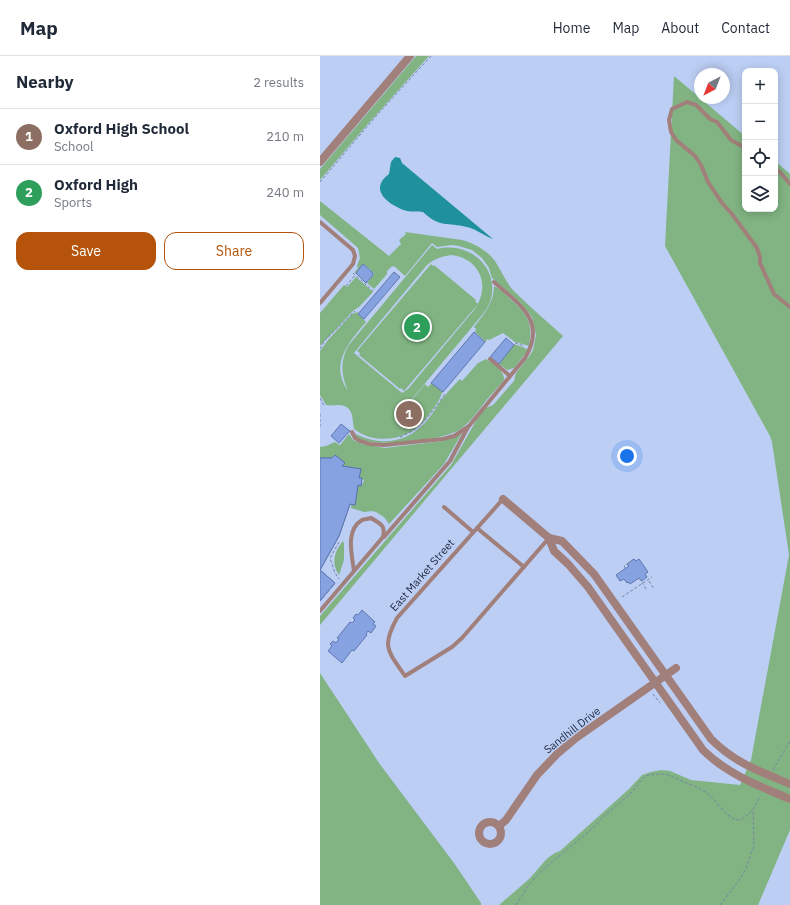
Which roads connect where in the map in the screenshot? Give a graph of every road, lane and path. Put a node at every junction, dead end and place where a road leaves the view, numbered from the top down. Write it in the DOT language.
graph roads {
  1 [pos="410,56"];
  2 [pos="431,56"];
  3 [pos="742,146"];
  4 [pos="320,162"];
  5 [pos="778,171"];
  6 [pos="320,182"];
  7 [pos="790,184"];
  8 [pos="320,222"];
  9 [pos="494,282"];
  10 [pos="346,286"];
  11 [pos="373,291"];
  12 [pos="320,303"];
  13 [pos="790,307"];
  14 [pos="355,311"];
  15 [pos="515,343"];
  16 [pos="530,348"];
  17 [pos="320,349"];
  18 [pos="490,359"];
  19 [pos="510,376"];
  20 [pos="445,394"];
  21 [pos="320,398"];
  22 [pos="324,406"];
  23 [pos="320,414"];
  24 [pos="469,426"];
  25 [pos="320,429"];
  26 [pos="352,432"];
  27 [pos="396,439"];
  28 [pos="503,499"];
  29 [pos="444,507"];
  30 [pos="477,528"];
  31 [pos="473,532"];
  32 [pos="383,537"];
  33 [pos="549,538"];
  34 [pos="339,542"];
  35 [pos="634,559"];
  36 [pos="524,568"];
  37 [pos="625,568"];
  38 [pos="354,571"];
  39 [pos="652,577"];
  40 [pos="639,578"];
  41 [pos="339,579"];
  42 [pos="648,580"];
  43 [pos="643,584"];
  44 [pos="646,589"];
  45 [pos="654,589"];
  46 [pos="622,597"];
  47 [pos="320,611"];
  48 [pos="621,612"];
  49 [pos="611,619"];
  50 [pos="676,668"];
  51 [pos="665,676"];
  52 [pos="655,682"];
  53 [pos="790,784"];
  54 [pos="790,799"];
  55 [pos="499,826"];
  56 [pos="516,905"];
  57 [pos="720,905"];
  1 -- 4 [label="street"];
  2 -- 6 [label="path"];
  3 -- 13 [label="lane"];
  5 -- 7 [label="lane"];
  8 -- 12 [label="lane"];
  9 -- 16 [label="lane"];
  10 -- 11 [label="path"];
  14 -- 17 [label="path"];
  15 -- 16 [label="path"];
  16 -- 19 [label="lane"];
  18 -- 19 [label="lane"];
  19 -- 24 [label="lane"];
  20 -- 27 [label="path"];
  21 -- 22 [label="path"];
  23 -- 25 [label="path"];
  24 -- 26 [label="lane"];
  24 -- 32 [label="lane"];
  28 -- 30 [label="lane, East Market Street"];
  28 -- 33 [label="street, East Market Street"];
  29 -- 31 [label="lane"];
  30 -- 31 [label="lane, East Market Street"];
  30 -- 36 [label="lane"];
  31 -- 36 [label="lane, East Market Street"];
  32 -- 38 [label="lane"];
  32 -- 38 [label="lane"];
  33 -- 36 [label="lane, East Market Street"];
  33 -- 48 [label="street, East Market Street"];
  33 -- 49 [label="street, East Market Street"];
  34 -- 41 [label="path"];
  35 -- 37 [label="path"];
  38 -- 47 [label="lane"];
  39 -- 42 [label="path"];
  40 -- 43 [label="path"];
  42 -- 43 [label="path"];
  42 -- 45 [label="path"];
  43 -- 44 [label="path"];
  43 -- 46 [label="path"];
  48 -- 49 [label="lane"];
  48 -- 51 [label="street, East Market Street"];
  49 -- 52 [label="street, East Market Street"];
  50 -- 51 [label="street, Sandhill Drive"];
  51 -- 52 [label="street, Sandhill Drive"];
  51 -- 53 [label="street, East Market Street"];
  52 -- 54 [label="street, East Market Street"];
  52 -- 55 [label="street, Sandhill Drive"];
  56 -- 57 [label="path"];
}
